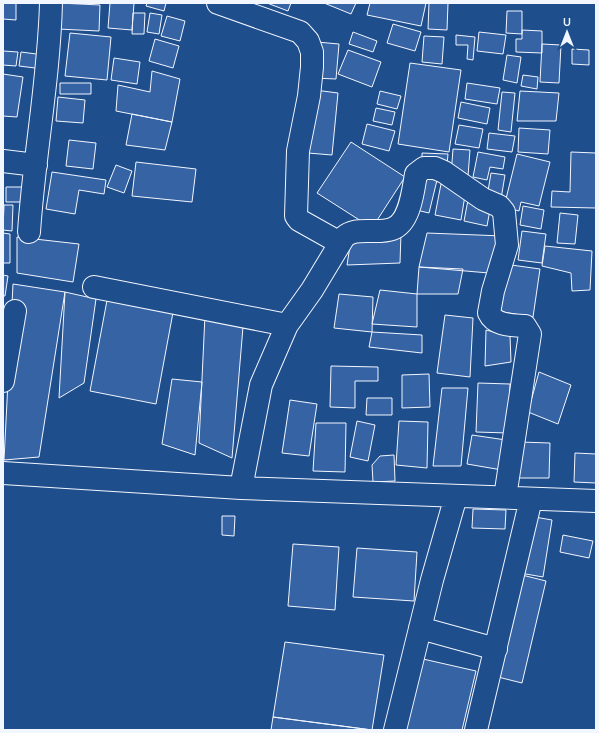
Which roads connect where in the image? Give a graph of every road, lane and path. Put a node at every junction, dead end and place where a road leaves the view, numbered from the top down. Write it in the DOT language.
graph roads {
  1 [pos="52,3"];
  2 [pos="218,3"];
  3 [pos="3,161"];
  4 [pos="36,165"];
  5 [pos="29,232"];
  6 [pos="340,243"];
  7 [pos="94,287"];
  8 [pos="15,311"];
  9 [pos="287,325"];
  10 [pos="3,381"];
  11 [pos="3,473"];
  12 [pos="241,488"];
  13 [pos="456,496"];
  14 [pos="505,497"];
  15 [pos="532,499"];
  16 [pos="596,501"];
  17 [pos="420,628"];
  18 [pos="496,649"];
  19 [pos="395,730"];
  20 [pos="476,730"];
  1 -- 4 [label="street"];
  2 -- 6 [label="street"];
  3 -- 4 [label="street"];
  4 -- 5 [label="street"];
  6 -- 9 [label="street"];
  6 -- 14 [label="street"];
  7 -- 9 [label="street"];
  8 -- 10 [label="street"];
  9 -- 12 [label="street"];
  11 -- 12 [label="street"];
  12 -- 13 [label="street"];
  13 -- 14 [label="street"];
  13 -- 17 [label="street"];
  14 -- 15 [label="street"];
  15 -- 16 [label="street"];
  15 -- 18 [label="street"];
  17 -- 18 [label="street"];
  17 -- 19 [label="street"];
  18 -- 20 [label="street"];
}
